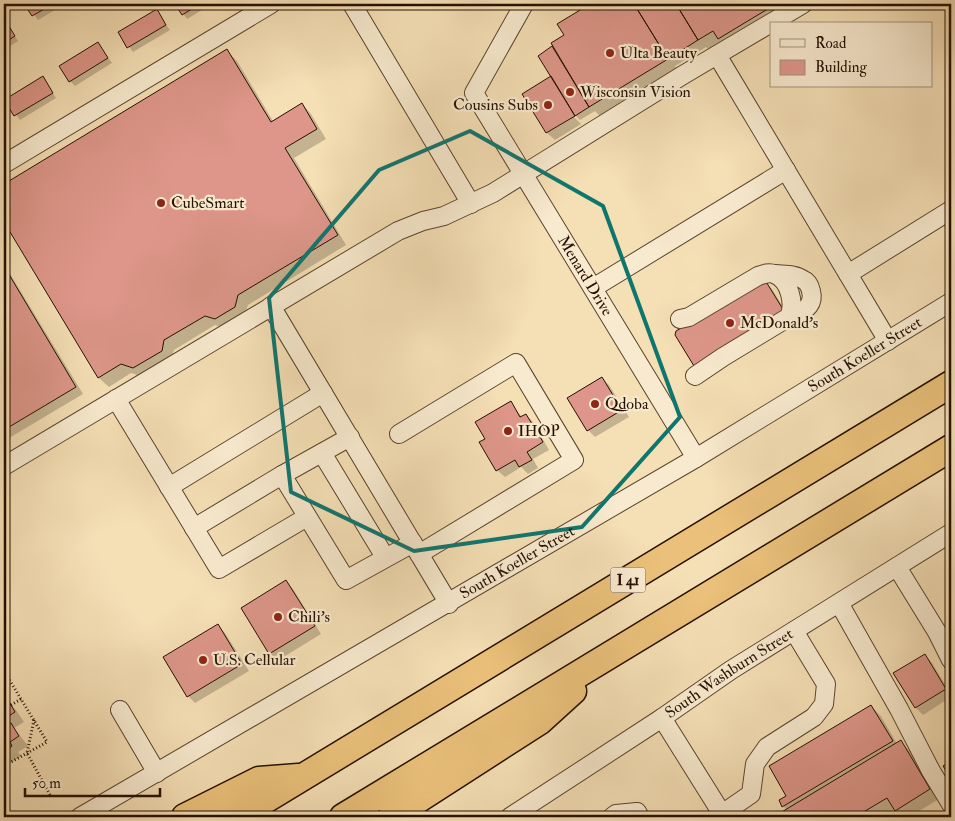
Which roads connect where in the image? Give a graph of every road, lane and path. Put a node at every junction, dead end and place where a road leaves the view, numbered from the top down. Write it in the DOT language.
graph roads {
  1 [pos="271,4"];
  2 [pos="352,4"];
  3 [pos="524,4"];
  4 [pos="803,4"];
  5 [pos="773,22"];
  6 [pos="770,24"];
  7 [pos="717,55"];
  8 [pos="4,164"];
  9 [pos="786,170"];
  10 [pos="524,174"];
  11 [pos="471,204"];
  12 [pos="951,210"];
  13 [pos="848,274"];
  14 [pos="592,288"];
  15 [pos="951,302"];
  16 [pos="271,306"];
  17 [pos="680,319"];
  18 [pos="888,341"];
  19 [pos="695,376"];
  20 [pos="951,384"];
  21 [pos="323,393"];
  22 [pos="116,399"];
  23 [pos="399,434"];
  24 [pos="350,437"];
  25 [pos="951,448"];
  26 [pos="322,453"];
  27 [pos="696,458"];
  28 [pos="4,466"];
  29 [pos="282,475"];
  30 [pos="170,487"];
  31 [pos="308,517"];
  32 [pos="194,528"];
  33 [pos="951,533"];
  34 [pos="416,548"];
  35 [pos="385,557"];
  36 [pos="897,567"];
  37 [pos="839,603"];
  38 [pos="449,604"];
  39 [pos="794,630"];
  40 [pos="613,653"];
  41 [pos="951,660"];
  42 [pos="4,671"];
  43 [pos="4,678"];
  44 [pos="9,680"];
  45 [pos="21,699"];
  46 [pos="11,705"];
  47 [pos="120,710"];
  48 [pos="662,718"];
  49 [pos="34,720"];
  50 [pos="27,753"];
  51 [pos="4,766"];
  52 [pos="157,774"];
  53 [pos="304,776"];
  54 [pos="50,795"];
  55 [pos="951,804"];
  56 [pos="723,815"];
  57 [pos="80,817"];
  58 [pos="185,817"];
  59 [pos="237,817"];
  60 [pos="343,817"];
  61 [pos="391,817"];
  62 [pos="510,817"];
  63 [pos="612,817"];
  64 [pos="640,817"];
  1 -- 8 [label="street"];
  2 -- 11 [label="street"];
  3 -- 10 [label="street, Menard Drive"];
  4 -- 5 [label="street"];
  6 -- 7 [label="street"];
  7 -- 9 [label="street"];
  7 -- 10 [label="street"];
  9 -- 13 [label="street"];
  9 -- 14 [label="street"];
  10 -- 11 [label="street"];
  10 -- 14 [label="street, Menard Drive"];
  11 -- 16 [label="street"];
  12 -- 13 [label="street"];
  13 -- 18 [label="street"];
  14 -- 27 [label="street, Menard Drive"];
  15 -- 18 [label="street, South Koeller Street"];
  16 -- 21 [label="street"];
  16 -- 22 [label="street"];
  17 -- 19 [label="street"];
  18 -- 27 [label="street, South Koeller Street"];
  20 -- 53 [label="highway, I 41"];
  21 -- 24 [label="street"];
  21 -- 30 [label="street"];
  22 -- 28 [label="street"];
  22 -- 30 [label="street"];
  23 -- 34 [label="street"];
  24 -- 26 [label="street"];
  24 -- 34 [label="street"];
  25 -- 40 [label="highway"];
  26 -- 29 [label="street"];
  26 -- 35 [label="street"];
  27 -- 38 [label="street, South Koeller Street"];
  29 -- 31 [label="street"];
  29 -- 32 [label="street"];
  30 -- 32 [label="street"];
  31 -- 32 [label="street"];
  31 -- 35 [label="street"];
  33 -- 36 [label="street, South Washburn Street"];
  34 -- 35 [label="street"];
  34 -- 38 [label="street"];
  36 -- 37 [label="street, South Washburn Street"];
  36 -- 41 [label="street"];
  37 -- 39 [label="street, South Washburn Street"];
  37 -- 55 [label="street"];
  38 -- 52 [label="street, South Koeller Street"];
  39 -- 48 [label="street, South Washburn Street"];
  39 -- 56 [label="street"];
  40 -- 60 [label="highway"];
  40 -- 61 [label="highway"];
  42 -- 44 [label="path"];
  43 -- 44 [label="path"];
  44 -- 45 [label="path"];
  45 -- 46 [label="path"];
  45 -- 49 [label="path"];
  47 -- 52 [label="street"];
  48 -- 56 [label="street"];
  48 -- 62 [label="street, South Washburn Street"];
  49 -- 50 [label="path"];
  49 -- 50 [label="path"];
  50 -- 51 [label="path"];
  50 -- 54 [label="path"];
  52 -- 57 [label="street, South Koeller Street"];
  53 -- 58 [label="highway"];
  53 -- 59 [label="highway, I 41"];
  63 -- 64 [label="street"];
}
